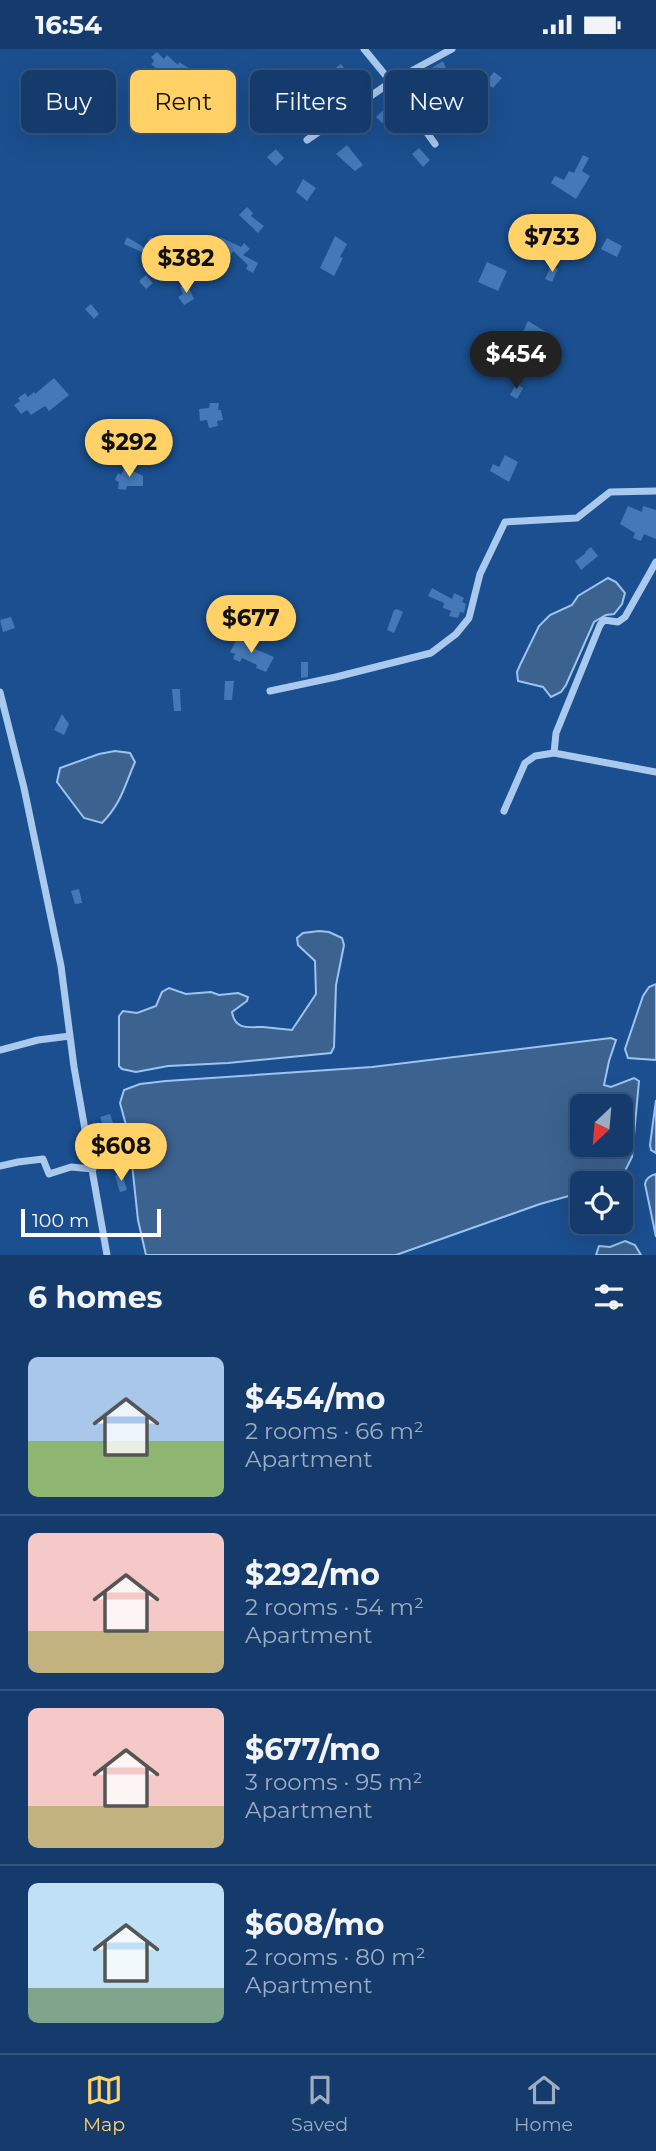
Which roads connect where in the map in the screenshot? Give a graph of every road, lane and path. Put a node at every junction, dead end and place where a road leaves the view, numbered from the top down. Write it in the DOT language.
graph roads {
  1 [pos="364,49"];
  2 [pos="452,49"];
  3 [pos="413,70"];
  4 [pos="385,75"];
  5 [pos="385,86"];
  6 [pos="427,133"];
  7 [pos="307,140"];
  8 [pos="435,144"];
  9 [pos="656,491"];
  10 [pos="656,562"];
  11 [pos="270,691"];
  12 [pos="0,692"];
  13 [pos="554,753"];
  14 [pos="656,772"];
  15 [pos="504,811"];
  16 [pos="69,1036"];
  17 [pos="0,1049"];
  18 [pos="0,1166"];
  19 [pos="93,1169"];
  20 [pos="107,1255"];
  1 -- 4 [label="street"];
  2 -- 3 [label="street"];
  5 -- 7 [label="street"];
  6 -- 8 [label="street"];
  9 -- 11 [label="street"];
  10 -- 13 [label="street"];
  12 -- 16 [label="street"];
  13 -- 14 [label="street"];
  13 -- 15 [label="street"];
  16 -- 17 [label="street"];
  16 -- 19 [label="street"];
  18 -- 19 [label="street"];
  19 -- 20 [label="street"];
}
